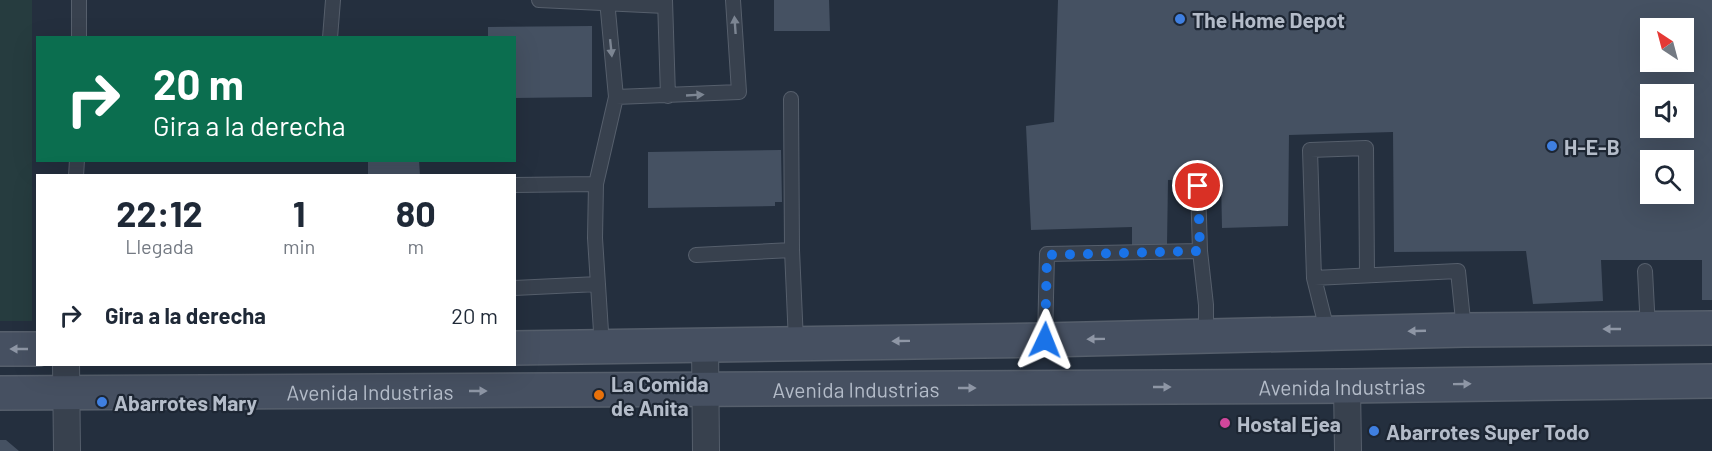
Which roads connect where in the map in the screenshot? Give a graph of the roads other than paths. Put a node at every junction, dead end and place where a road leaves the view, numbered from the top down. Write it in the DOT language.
graph roads {
  1 [pos="79,0"];
  2 [pos="333,0"];
  3 [pos="539,0"];
  4 [pos="733,0"];
  5 [pos="607,2"];
  6 [pos="665,3"];
  7 [pos="79,36"];
  8 [pos="330,36"];
  9 [pos="668,96"];
  10 [pos="616,97"];
  11 [pos="791,99"];
  12 [pos="596,184"];
  13 [pos="516,185"];
  14 [pos="1198,186"];
  15 [pos="792,250"];
  16 [pos="1200,251"];
  17 [pos="696,255"];
  18 [pos="1645,271"];
  19 [pos="1367,275"];
  20 [pos="1314,278"];
  21 [pos="598,284"];
  22 [pos="516,288"];
  23 [pos="1648,328"];
  24 [pos="1712,328"];
  25 [pos="1464,330"];
  26 [pos="1328,334"];
  27 [pos="1206,337"];
  28 [pos="1045,340"];
  29 [pos="796,342"];
  30 [pos="705,345"];
  31 [pos="602,347"];
  32 [pos="516,348"];
  33 [pos="0,349"];
  34 [pos="36,349"];
  35 [pos="67,379"];
  36 [pos="1712,381"];
  37 [pos="1347,386"];
  38 [pos="705,390"];
  39 [pos="0,393"];
  40 [pos="67,451"];
  41 [pos="706,451"];
  42 [pos="1348,451"];
  1 -- 7 [label="lane"];
  2 -- 8 [label="lane"];
  3 -- 5 [label="lane"];
  9 -- 4 [label="lane, one-way"];
  5 -- 6 [label="lane"];
  5 -- 10 [label="lane, one-way"];
  6 -- 9 [label="lane"];
  9 -- 10 [label="lane"];
  10 -- 12 [label="lane"];
  11 -- 15 [label="lane"];
  12 -- 13 [label="lane"];
  12 -- 21 [label="lane"];
  14 -- 16 [label="lane"];
  15 -- 17 [label="lane"];
  15 -- 29 [label="lane"];
  16 -- 27 [label="lane"];
  16 -- 28 [label="lane"];
  18 -- 23 [label="lane"];
  19 -- 20 [label="lane"];
  19 -- 20 [label="lane"];
  19 -- 25 [label="lane"];
  20 -- 26 [label="lane"];
  21 -- 22 [label="lane"];
  21 -- 31 [label="lane"];
  23 -- 24 [label="main road"];
  23 -- 25 [label="main road, one-way"];
  25 -- 26 [label="main road, one-way"];
  26 -- 27 [label="main road"];
  27 -- 28 [label="main road, one-way"];
  28 -- 29 [label="main road, one-way"];
  29 -- 30 [label="main road"];
  30 -- 31 [label="main road"];
  30 -- 38 [label="street"];
  31 -- 32 [label="main road"];
  34 -- 33 [label="main road, one-way"];
  35 -- 38 [label="main road, Avenida Industrias, one-way"];
  35 -- 39 [label="main road, Avenida Industrias"];
  35 -- 40 [label="street"];
  37 -- 36 [label="main road, Avenida Industrias, one-way"];
  38 -- 37 [label="main road, Avenida Industrias, one-way"];
  37 -- 42 [label="street"];
  38 -- 41 [label="street"];
}
